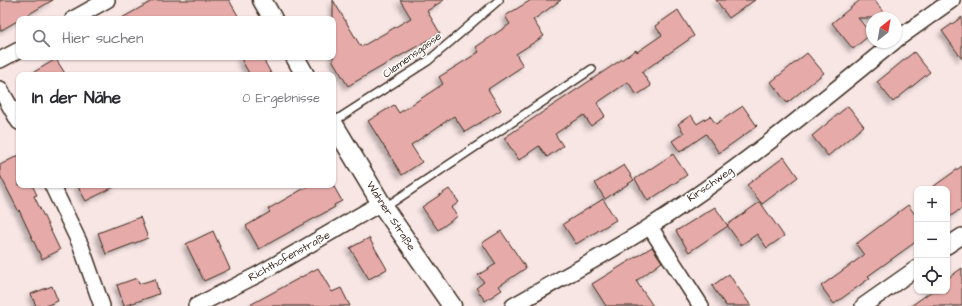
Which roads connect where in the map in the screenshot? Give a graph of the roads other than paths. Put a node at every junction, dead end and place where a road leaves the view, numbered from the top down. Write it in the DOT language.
graph roads {
  1 [pos="106,0"];
  2 [pos="262,0"];
  3 [pos="499,0"];
  4 [pos="952,0"];
  5 [pos="78,16"];
  6 [pos="271,16"];
  7 [pos="902,36"];
  8 [pos="886,48"];
  9 [pos="16,52"];
  10 [pos="0,60"];
  11 [pos="297,60"];
  12 [pos="592,69"];
  13 [pos="303,72"];
  14 [pos="0,89"];
  15 [pos="16,117"];
  16 [pos="336,121"];
  17 [pos="336,128"];
  18 [pos="53,188"];
  19 [pos="383,206"];
  20 [pos="650,227"];
  21 [pos="962,236"];
  22 [pos="950,244"];
  23 [pos="914,270"];
  24 [pos="102,306"];
  25 [pos="196,306"];
  26 [pos="452,306"];
  27 [pos="513,306"];
  28 [pos="701,306"];
  29 [pos="863,306"];
  1 -- 5 [label="street"];
  2 -- 6 [label="street"];
  3 -- 16 [label="lane, Clemensgasse"];
  4 -- 7 [label="street, Kirschweg"];
  8 -- 20 [label="street, Kirschweg"];
  9 -- 10 [label="street"];
  11 -- 13 [label="street"];
  12 -- 19 [label="lane"];
  14 -- 15 [label="street"];
  17 -- 19 [label="street, Wahner Straße"];
  18 -- 24 [label="street"];
  19 -- 25 [label="street, Richthofenstraße"];
  19 -- 26 [label="street, Wahner Straße"];
  20 -- 27 [label="street, Kirschweg"];
  20 -- 28 [label="street"];
  21 -- 22 [label="street"];
  23 -- 29 [label="street"];
}
